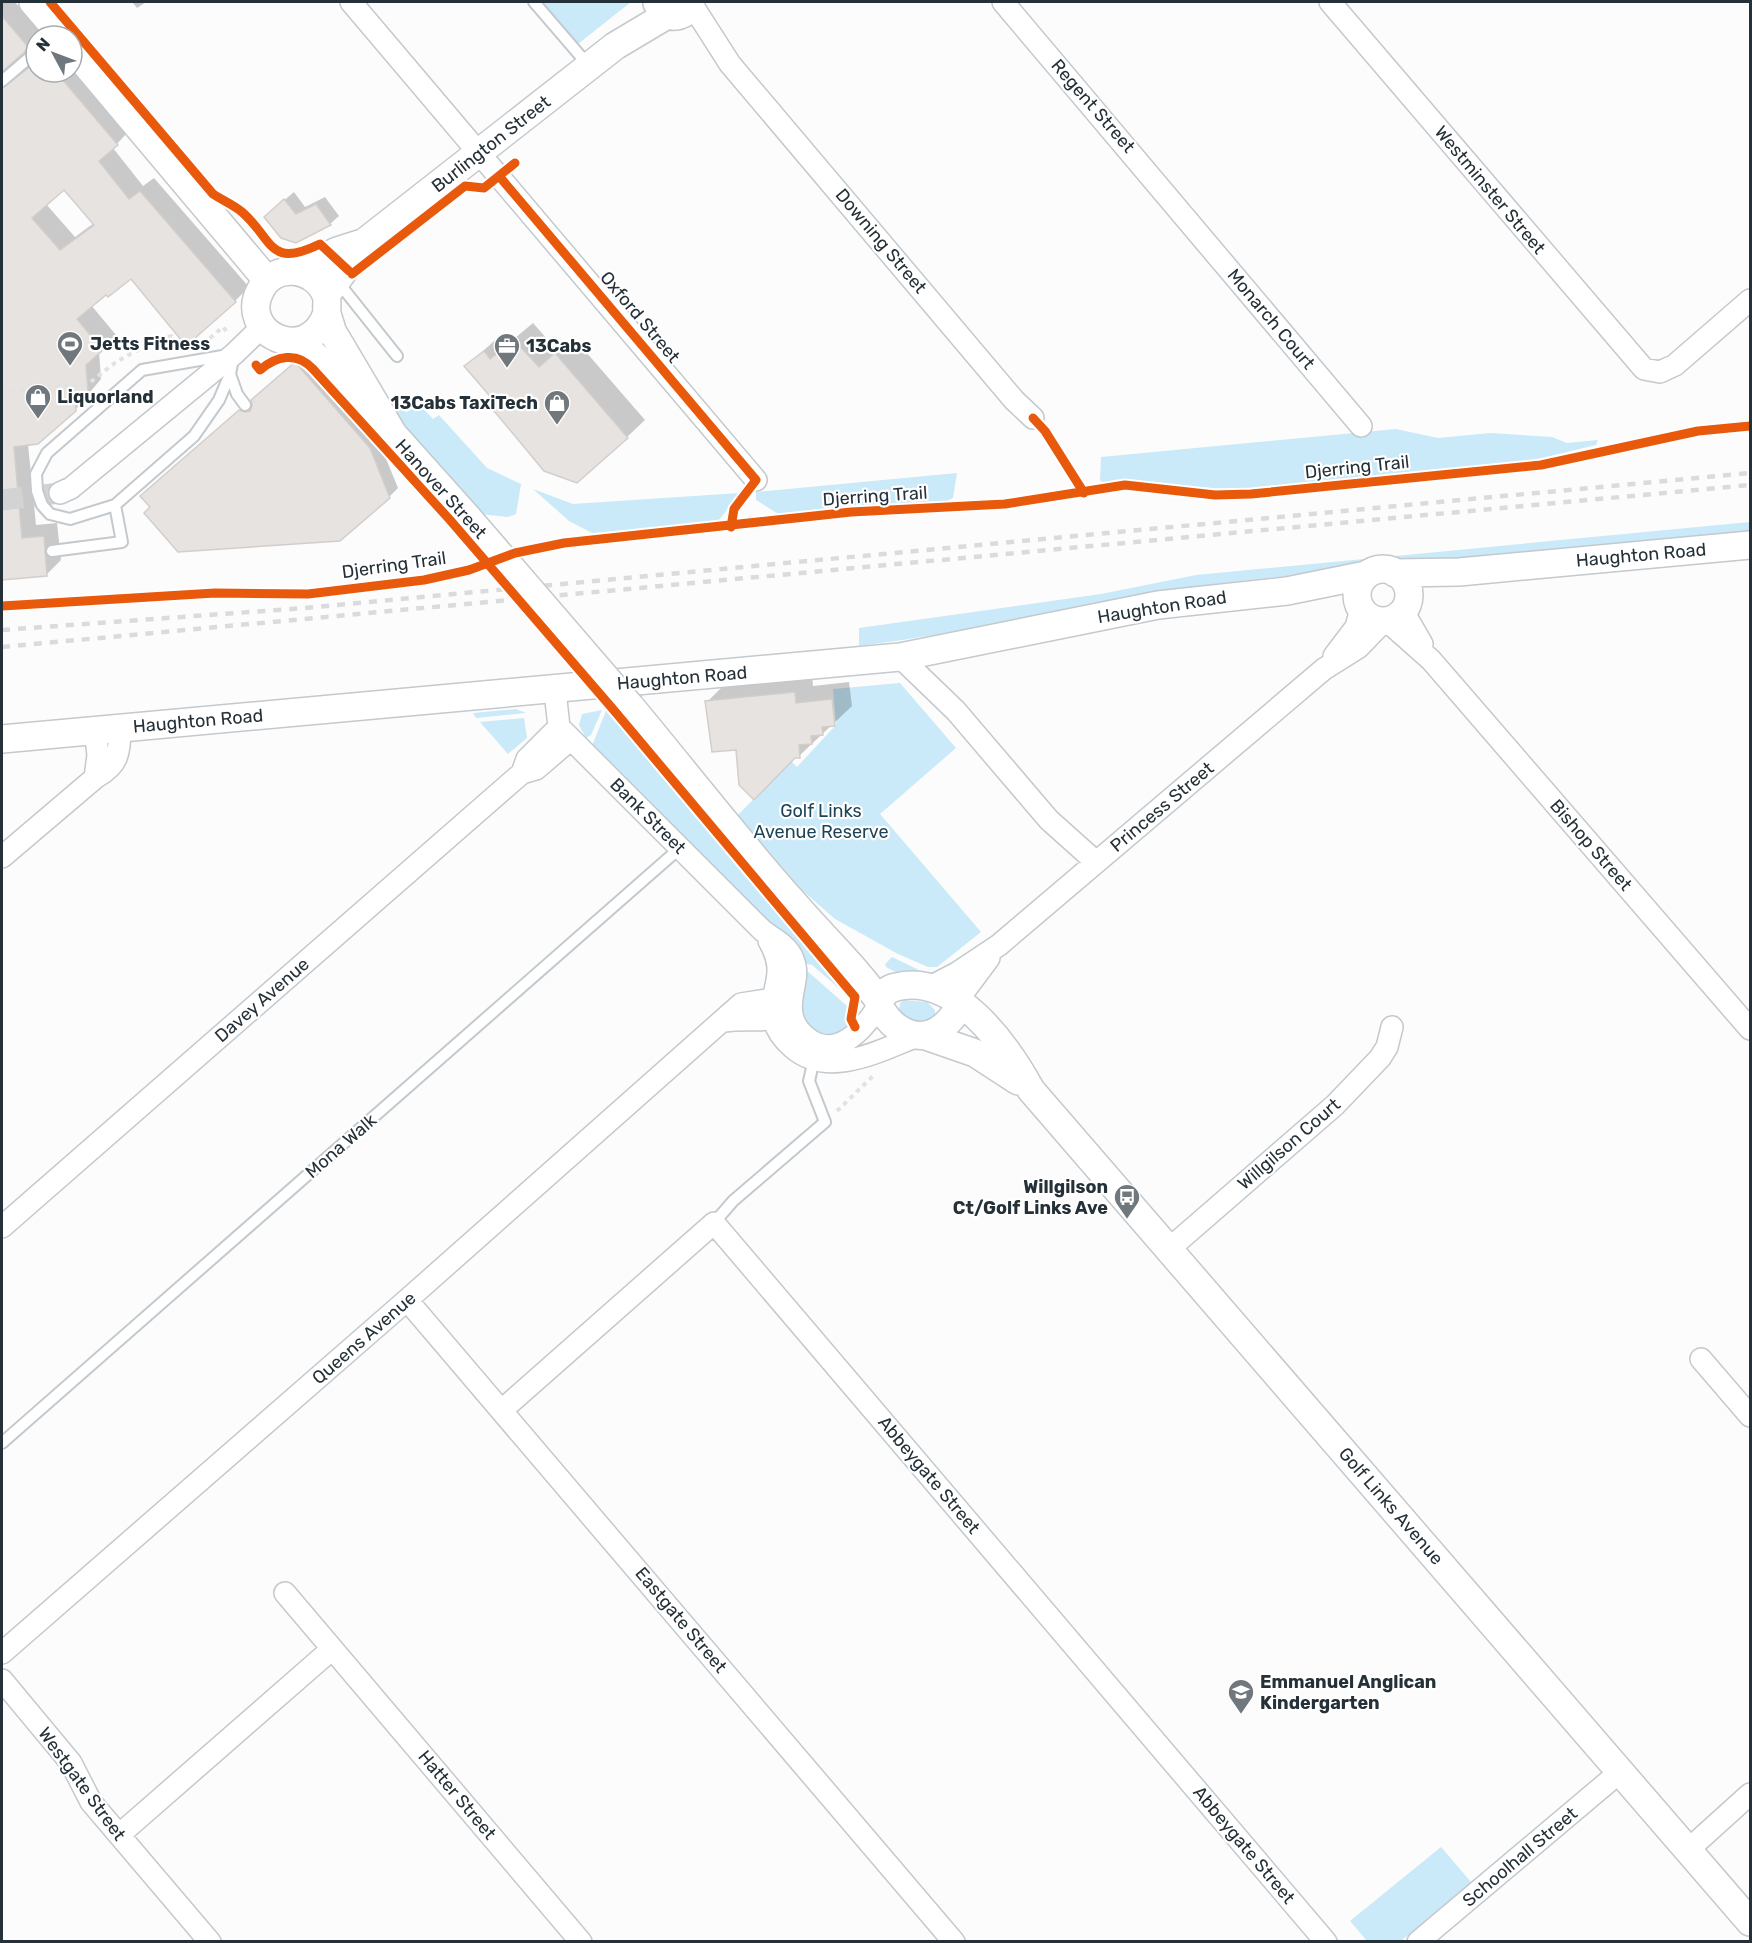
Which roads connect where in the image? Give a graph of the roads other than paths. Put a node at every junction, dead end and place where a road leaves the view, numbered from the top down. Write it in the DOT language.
graph roads {
  1 [pos="33,2"];
  2 [pos="351,2"];
  3 [pos="534,2"];
  4 [pos="1003,2"];
  5 [pos="1330,2"];
  6 [pos="673,6"];
  7 [pos="50,24"];
  8 [pos="24,62"];
  9 [pos="84,65"];
  10 [pos="589,67"];
  11 [pos="2,81"];
  12 [pos="480,154"];
  13 [pos="1180,212"];
  14 [pos="366,241"];
  15 [pos="299,271"];
  16 [pos="267,280"];
  17 [pos="329,296"];
  18 [pos="1750,300"];
  19 [pos="262,327"];
  20 [pos="287,342"];
  21 [pos="397,356"];
  22 [pos="232,364"];
  23 [pos="245,405"];
  24 [pos="1033,418"];
  25 [pos="1361,426"];
  26 [pos="393,434"];
  27 [pos="756,480"];
  28 [pos="60,493"];
  29 [pos="115,505"];
  30 [pos="1750,545"];
  31 [pos="52,551"];
  32 [pos="1459,572"];
  33 [pos="1395,573"];
  34 [pos="1366,575"];
  35 [pos="1287,591"];
  36 [pos="1383,610"];
  37 [pos="927,653"];
  38 [pos="900,657"];
  39 [pos="555,691"];
  40 [pos="956,711"];
  41 [pos="108,729"];
  42 [pos="565,733"];
  43 [pos="2,739"];
  44 [pos="680,848"];
  45 [pos="2,857"];
  46 [pos="1089,868"];
  47 [pos="793,902"];
  48 [pos="999,945"];
  49 [pos="904,985"];
  50 [pos="930,987"];
  51 [pos="957,1002"];
  52 [pos="879,1003"];
  53 [pos="783,1011"];
  54 [pos="1392,1027"];
  55 [pos="1750,1029"];
  56 [pos="921,1036"];
  57 [pos="815,1052"];
  58 [pos="1031,1090"];
  59 [pos="714,1223"];
  60 [pos="2,1227"];
  61 [pos="1169,1249"];
  62 [pos="407,1300"];
  63 [pos="1701,1359"];
  64 [pos="502,1410"];
  65 [pos="1750,1416"];
  66 [pos="2,1443"];
  67 [pos="285,1593"];
  68 [pos="332,1649"];
  69 [pos="2,1653"];
  70 [pos="2,1680"];
  71 [pos="1621,1771"];
  72 [pos="1750,1794"];
  73 [pos="119,1835"];
  74 [pos="1688,1850"];
  75 [pos="1750,1922"];
  76 [pos="210,1941"];
  77 [pos="581,1941"];
  78 [pos="954,1941"];
  79 [pos="1326,1941"];
  80 [pos="1418,1941"];
  1 -- 7 [label="street"];
  2 -- 12 [label="street, Oxford Street"];
  3 -- 10 [label="lane"];
  4 -- 13 [label="street, Regent Street"];
  5 -- 18 [label="street, Westminster Street"];
  6 -- 10 [label="street, Burlington Street"];
  6 -- 24 [label="street, Downing Street"];
  8 -- 11 [label="lane"];
  9 -- 16 [label="street"];
  10 -- 12 [label="street, Burlington Street"];
  12 -- 14 [label="street, Burlington Street"];
  12 -- 27 [label="street, Oxford Street"];
  13 -- 25 [label="street, Monarch Court"];
  14 -- 15 [label="street, Burlington Street"];
  14 -- 17 [label="street, Burlington Street"];
  15 -- 16 [label="street"];
  15 -- 17 [label="street"];
  16 -- 19 [label="street"];
  17 -- 20 [label="street"];
  17 -- 21 [label="lane"];
  17 -- 26 [label="street, Hanover Street"];
  19 -- 20 [label="street"];
  19 -- 22 [label="street"];
  20 -- 26 [label="street, Hanover Street"];
  22 -- 23 [label="lane"];
  22 -- 28 [label="street"];
  22 -- 29 [label="lane"];
  22 -- 29 [label="lane"];
  26 -- 47 [label="street, Hanover Street, bridge"];
  29 -- 31 [label="lane"];
  30 -- 32 [label="street, Haughton Road"];
  32 -- 33 [label="street, Haughton Road"];
  32 -- 36 [label="street, Haughton Road"];
  33 -- 34 [label="street, Haughton Road"];
  33 -- 36 [label="street"];
  34 -- 35 [label="street, Haughton Road"];
  34 -- 36 [label="street"];
  35 -- 36 [label="street, Haughton Road"];
  35 -- 37 [label="street, Haughton Road"];
  36 -- 46 [label="street, Princess Street"];
  36 -- 55 [label="street, Bishop Street"];
  37 -- 38 [label="street, Haughton Road"];
  37 -- 40 [label="street"];
  38 -- 39 [label="street, Haughton Road"];
  38 -- 40 [label="street"];
  39 -- 41 [label="street, Haughton Road"];
  39 -- 42 [label="street"];
  40 -- 46 [label="street"];
  41 -- 43 [label="street, Haughton Road"];
  41 -- 45 [label="street"];
  42 -- 44 [label="street, Bank Street"];
  42 -- 60 [label="street, Davey Avenue"];
  44 -- 53 [label="street, Bank Street"];
  44 -- 66 [label="lane, Mona Walk"];
  46 -- 48 [label="street, Princess Street"];
  47 -- 49 [label="street"];
  47 -- 52 [label="street"];
  48 -- 50 [label="street, Princess Street"];
  48 -- 51 [label="street, Princess Street"];
  49 -- 50 [label="street"];
  49 -- 52 [label="street"];
  50 -- 51 [label="street"];
  51 -- 56 [label="street"];
  51 -- 58 [label="street, Golf Links Avenue"];
  52 -- 56 [label="street"];
  52 -- 57 [label="street"];
  53 -- 57 [label="street"];
  53 -- 62 [label="street, Queens Avenue"];
  54 -- 61 [label="street, Willgilson Court"];
  56 -- 57 [label="street"];
  56 -- 58 [label="street, Golf Links Avenue"];
  57 -- 59 [label="lane"];
  58 -- 61 [label="street, Golf Links Avenue"];
  59 -- 64 [label="street"];
  59 -- 79 [label="street, Abbeygate Street"];
  61 -- 71 [label="street, Golf Links Avenue"];
  62 -- 64 [label="street, Eastgate Street"];
  62 -- 69 [label="street, Queens Avenue"];
  63 -- 65 [label="street"];
  64 -- 78 [label="street, Eastgate Street"];
  67 -- 68 [label="street, Hatter Street"];
  68 -- 73 [label="street"];
  68 -- 77 [label="street, Hatter Street"];
  70 -- 73 [label="street, Westgate Street"];
  71 -- 74 [label="street, Golf Links Avenue"];
  71 -- 80 [label="street, Schoolhall Street"];
  72 -- 74 [label="street"];
  73 -- 76 [label="street, Westgate Street"];
  74 -- 75 [label="street, Golf Links Avenue"];
}
